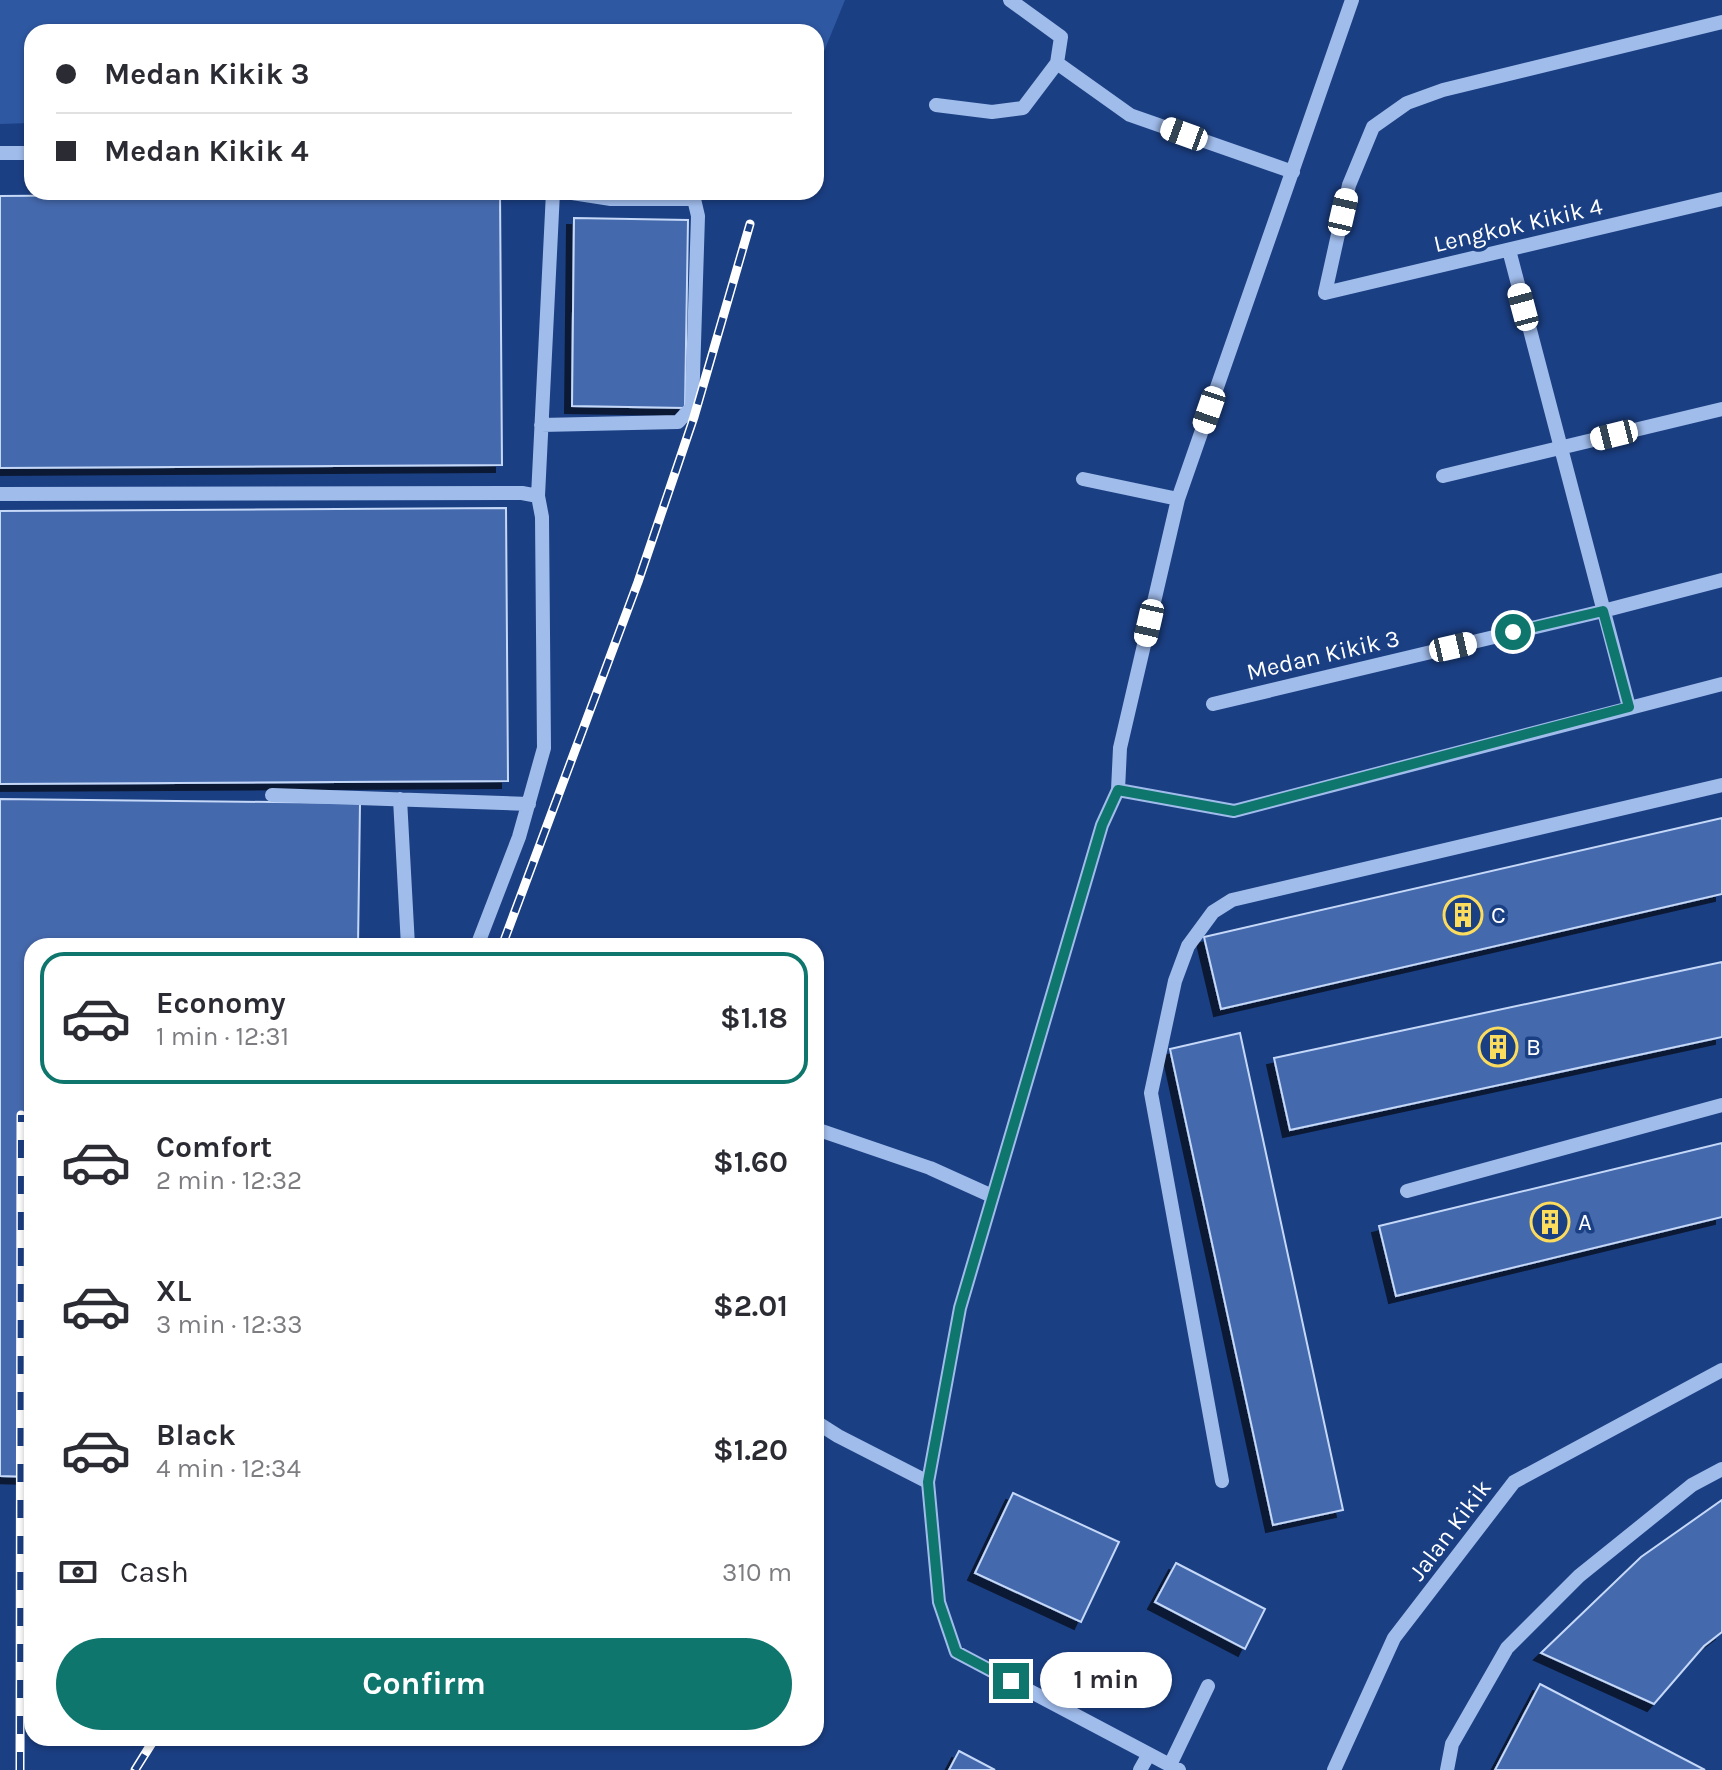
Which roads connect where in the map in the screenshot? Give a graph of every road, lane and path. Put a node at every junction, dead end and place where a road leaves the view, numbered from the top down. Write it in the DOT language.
graph roads {
  1 [pos="1010,0"];
  2 [pos="1352,0"];
  3 [pos="1722,22"];
  4 [pos="1057,63"];
  5 [pos="936,105"];
  6 [pos="0,153"];
  7 [pos="24,153"];
  8 [pos="1293,172"];
  9 [pos="1722,199"];
  10 [pos="553,200"];
  11 [pos="694,200"];
  12 [pos="1509,250"];
  13 [pos="1722,409"];
  14 [pos="541,425"];
  15 [pos="1560,448"];
  16 [pos="1443,476"];
  17 [pos="1083,479"];
  18 [pos="0,494"];
  19 [pos="538,496"];
  20 [pos="1178,499"];
  21 [pos="1722,580"];
  22 [pos="1603,611"];
  23 [pos="1722,684"];
  24 [pos="1213,704"];
  25 [pos="1629,707"];
  26 [pos="1722,785"];
  27 [pos="1118,790"];
  28 [pos="272,795"];
  29 [pos="400,799"];
  30 [pos="529,804"];
  31 [pos="408,938"];
  32 [pos="480,938"];
  33 [pos="1722,1105"];
  34 [pos="824,1132"];
  35 [pos="1407,1191"];
  36 [pos="992,1196"];
  37 [pos="1722,1370"];
  38 [pos="824,1426"];
  39 [pos="1722,1469"];
  40 [pos="1222,1481"];
  41 [pos="928,1482"];
  42 [pos="1208,1686"];
  43 [pos="1149,1754"];
  44 [pos="1174,1768"];
  45 [pos="1140,1770"];
  46 [pos="1334,1770"];
  47 [pos="1447,1770"];
  1 -- 4 [label="street"];
  2 -- 8 [label="street"];
  3 -- 12 [label="street, Lengkok Kikik 4"];
  4 -- 5 [label="street"];
  4 -- 8 [label="street"];
  6 -- 7 [label="street"];
  8 -- 20 [label="street"];
  9 -- 12 [label="street, Lengkok Kikik 4"];
  10 -- 14 [label="street"];
  11 -- 14 [label="street"];
  12 -- 15 [label="street"];
  13 -- 15 [label="street"];
  14 -- 19 [label="street"];
  15 -- 16 [label="street"];
  15 -- 22 [label="street"];
  17 -- 20 [label="street"];
  18 -- 19 [label="street"];
  19 -- 30 [label="street"];
  20 -- 27 [label="street"];
  21 -- 22 [label="street, Medan Kikik 3"];
  22 -- 24 [label="street, Medan Kikik 3"];
  22 -- 25 [label="street"];
  23 -- 25 [label="street"];
  25 -- 27 [label="street"];
  26 -- 40 [label="street"];
  27 -- 36 [label="street"];
  28 -- 29 [label="street"];
  29 -- 30 [label="street"];
  29 -- 31 [label="street"];
  30 -- 32 [label="street"];
  33 -- 35 [label="street"];
  34 -- 36 [label="street"];
  36 -- 41 [label="street"];
  37 -- 46 [label="street, Jalan Kikik"];
  38 -- 41 [label="street"];
  39 -- 47 [label="street"];
  41 -- 43 [label="street"];
  42 -- 44 [label="street"];
  43 -- 44 [label="street"];
  43 -- 45 [label="street"];
}
